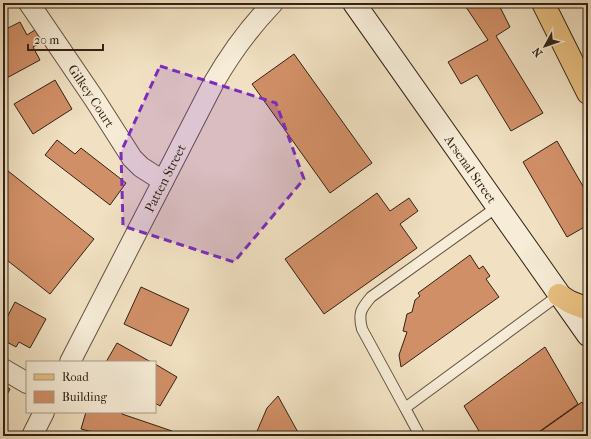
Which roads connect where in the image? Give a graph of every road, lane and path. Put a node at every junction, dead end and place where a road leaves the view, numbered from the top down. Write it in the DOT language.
graph roads {
  1 [pos="29,3"];
  2 [pos="273,3"];
  3 [pos="354,3"];
  4 [pos="543,3"];
  5 [pos="586,82"];
  6 [pos="163,181"];
  7 [pos="497,207"];
  8 [pos="559,295"];
  9 [pos="588,309"];
  10 [pos="588,335"];
  11 [pos="71,361"];
  12 [pos="3,369"];
  13 [pos="26,382"];
  14 [pos="405,408"];
  15 [pos="44,413"];
  16 [pos="32,436"];
  17 [pos="420,436"];
  1 -- 6 [label="street, Gilkey Court"];
  2 -- 6 [label="street, Patten Street"];
  3 -- 7 [label="main road, Arsenal Street"];
  4 -- 5 [label="main road"];
  6 -- 11 [label="street, Patten Street"];
  7 -- 8 [label="main road, Arsenal Street"];
  7 -- 14 [label="lane"];
  8 -- 9 [label="main road"];
  8 -- 10 [label="main road, Arsenal Street"];
  8 -- 14 [label="lane"];
  12 -- 13 [label="street"];
  14 -- 17 [label="lane"];
  15 -- 16 [label="street"];
}
